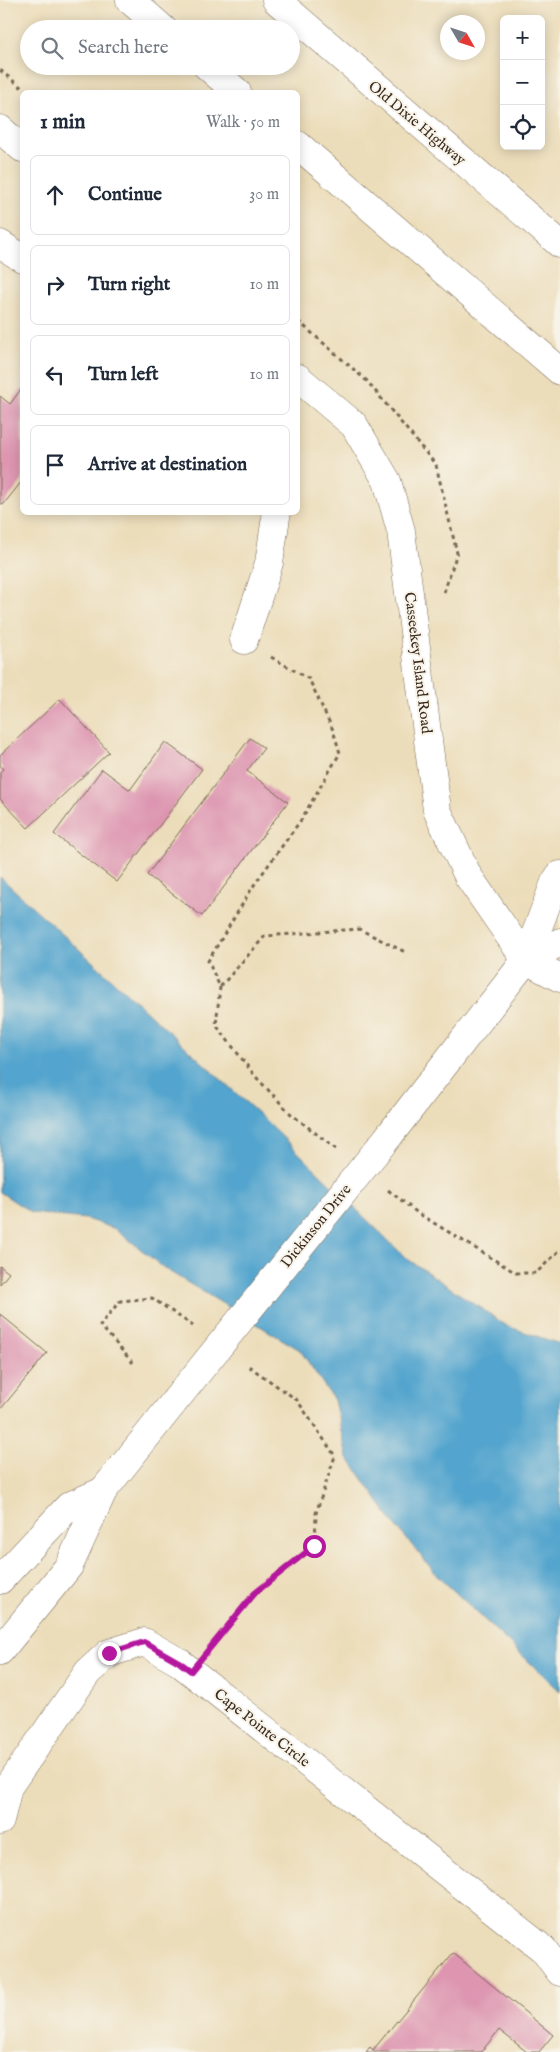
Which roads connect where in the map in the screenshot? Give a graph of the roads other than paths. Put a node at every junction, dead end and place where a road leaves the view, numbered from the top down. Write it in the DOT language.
graph roads {
  1 [pos="130,0"];
  2 [pos="276,0"];
  3 [pos="153,20"];
  4 [pos="299,20"];
  5 [pos="300,21"];
  6 [pos="217,75"];
  7 [pos="235,90"];
  8 [pos="0,129"];
  9 [pos="20,146"];
  10 [pos="300,147"];
  11 [pos="0,244"];
  12 [pos="560,244"];
  13 [pos="20,257"];
  14 [pos="560,371"];
  15 [pos="300,380"];
  16 [pos="276,515"];
  17 [pos="244,640"];
  18 [pos="560,875"];
  19 [pos="560,942"];
  20 [pos="526,960"];
  21 [pos="560,978"];
  22 [pos="103,1490"];
  23 [pos="0,1580"];
  24 [pos="0,1650"];
  25 [pos="0,1821"];
  26 [pos="560,1972"];
  1 -- 3 [label="street"];
  2 -- 4 [label="street, Old Dixie Highway"];
  5 -- 12 [label="street, Old Dixie Highway"];
  6 -- 7 [label="street"];
  8 -- 9 [label="street"];
  10 -- 14 [label="street"];
  11 -- 13 [label="street"];
  15 -- 20 [label="street, Casseekey Island Road"];
  16 -- 17 [label="street"];
  18 -- 20 [label="street, Dickinson Drive"];
  19 -- 20 [label="street, Dickinson Drive"];
  20 -- 21 [label="street"];
  20 -- 22 [label="street, Dickinson Drive, bridge"];
  22 -- 23 [label="street, Dickinson Drive"];
  22 -- 24 [label="street, Dickinson Drive"];
  25 -- 26 [label="street, Cape Pointe Circle"];
}
